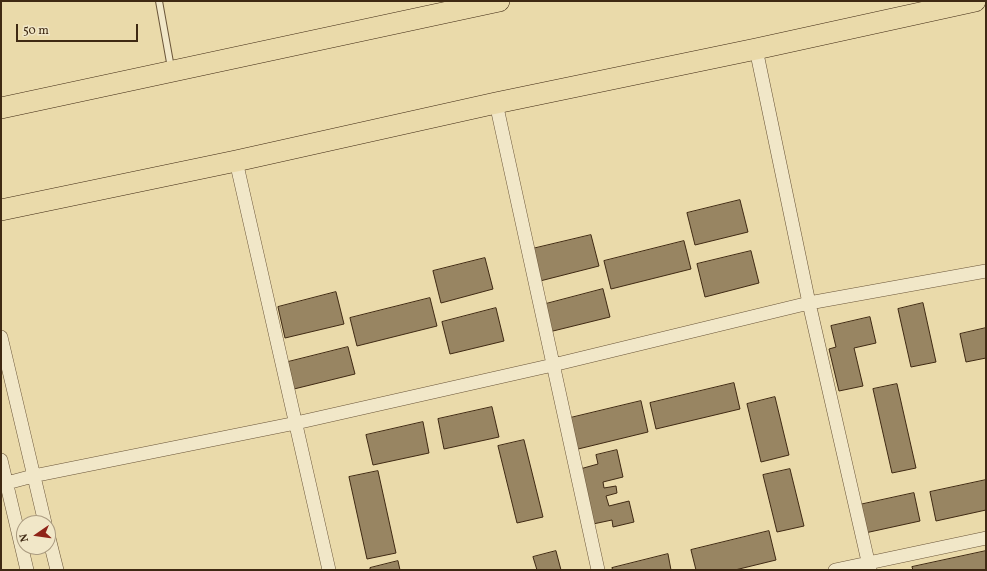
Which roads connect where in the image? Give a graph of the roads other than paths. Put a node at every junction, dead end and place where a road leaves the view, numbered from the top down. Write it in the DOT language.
graph roads {
  1 [pos="159,1"];
  2 [pos="500,1"];
  3 [pos="974,1"];
  4 [pos="756,49"];
  5 [pos="172,72"];
  6 [pos="496,103"];
  7 [pos="1,108"];
  8 [pos="236,161"];
  9 [pos="1,210"];
  10 [pos="986,271"];
  11 [pos="809,303"];
  12 [pos="1,337"];
  13 [pos="553,365"];
  14 [pos="296,423"];
  15 [pos="1,460"];
  16 [pos="33,476"];
  17 [pos="7,483"];
  18 [pos="43,515"];
  19 [pos="986,538"];
  20 [pos="53,555"];
  21 [pos="869,566"];
  22 [pos="27,570"];
  23 [pos="57,570"];
  24 [pos="329,570"];
  25 [pos="598,570"];
  26 [pos="835,570"];
  1 -- 5 [label="lane"];
  2 -- 5 [label="highway"];
  3 -- 4 [label="highway"];
  4 -- 6 [label="highway"];
  4 -- 11 [label="street"];
  5 -- 7 [label="highway"];
  6 -- 8 [label="highway"];
  6 -- 13 [label="street"];
  8 -- 9 [label="highway"];
  8 -- 14 [label="street"];
  10 -- 11 [label="street"];
  11 -- 13 [label="street"];
  11 -- 21 [label="street"];
  12 -- 16 [label="street"];
  13 -- 14 [label="street"];
  13 -- 25 [label="street"];
  14 -- 16 [label="street"];
  14 -- 24 [label="street"];
  15 -- 17 [label="street"];
  16 -- 17 [label="street"];
  16 -- 18 [label="street"];
  17 -- 22 [label="street"];
  19 -- 21 [label="street"];
  20 -- 23 [label="street"];
  21 -- 26 [label="street"];
}
